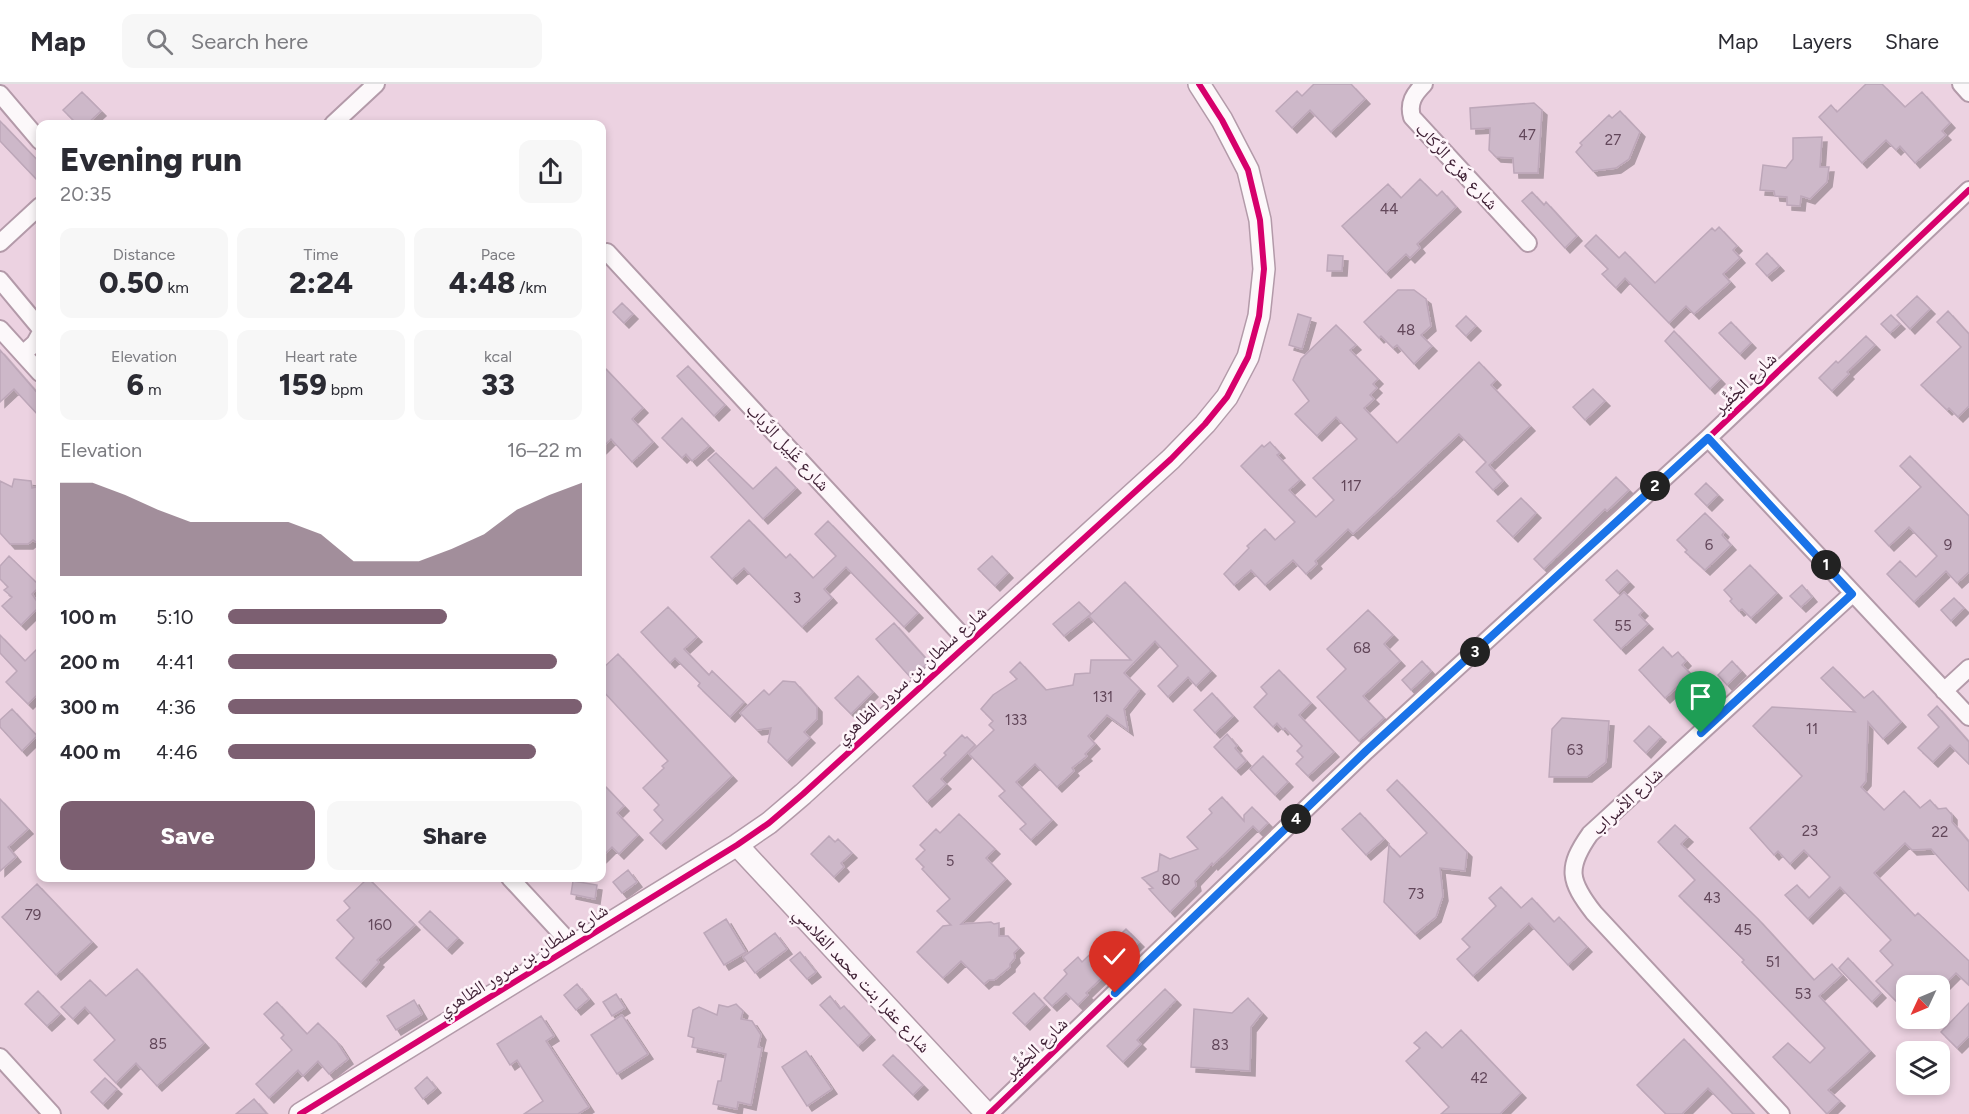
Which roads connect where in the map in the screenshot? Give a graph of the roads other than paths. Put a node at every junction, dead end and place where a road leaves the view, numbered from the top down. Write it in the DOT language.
graph roads {
  1 [pos="376,84"];
  2 [pos="1199,84"];
  3 [pos="1424,84"];
  4 [pos="1961,84"];
  5 [pos="1969,93"];
  6 [pos="0,94"];
  7 [pos="337,120"];
  8 [pos="36,136"];
  9 [pos="1969,190"];
  10 [pos="36,210"];
  11 [pos="0,243"];
  12 [pos="1528,243"];
  13 [pos="607,252"];
  14 [pos="0,280"];
  15 [pos="36,323"];
  16 [pos="0,329"];
  17 [pos="36,341"];
  18 [pos="23,354"];
  19 [pos="36,369"];
  20 [pos="1708,438"];
  21 [pos="1852,594"];
  22 [pos="969,643"];
  23 [pos="1969,668"];
  24 [pos="1944,691"];
  25 [pos="1969,717"];
  26 [pos="737,845"];
  27 [pos="514,882"];
  28 [pos="573,946"];
  29 [pos="0,1057"];
  30 [pos="310,1112"];
  31 [pos="52,1114"];
  32 [pos="988,1114"];
  33 [pos="1780,1114"];
  1 -- 7 [label="street"];
  2 -- 22 [label="street, شارع سلطان بن سرور الظاهري"];
  3 -- 12 [label="street, شارع هَزع الرِّكاب"];
  4 -- 5 [label="street"];
  6 -- 8 [label="street"];
  9 -- 20 [label="street, شارع الجُفِّير"];
  10 -- 11 [label="street"];
  13 -- 22 [label="street, شارع غَلِيل الرَّباب"];
  14 -- 15 [label="street"];
  16 -- 18 [label="street"];
  17 -- 18 [label="street"];
  18 -- 19 [label="street"];
  20 -- 21 [label="street"];
  20 -- 32 [label="street, شارع الجُفِّير"];
  21 -- 24 [label="street"];
  21 -- 33 [label="street, شارع الأسراب"];
  22 -- 26 [label="street, شارع سلطان بن سرور الظاهري"];
  23 -- 24 [label="street"];
  24 -- 25 [label="street"];
  26 -- 28 [label="street, شارع سلطان بن سرور الظاهري"];
  26 -- 32 [label="street, شارع عفرا بنت محمد الفلاسي"];
  27 -- 28 [label="street"];
  28 -- 30 [label="street, شارع سلطان بن سرور الظاهري"];
  29 -- 31 [label="street"];
}
